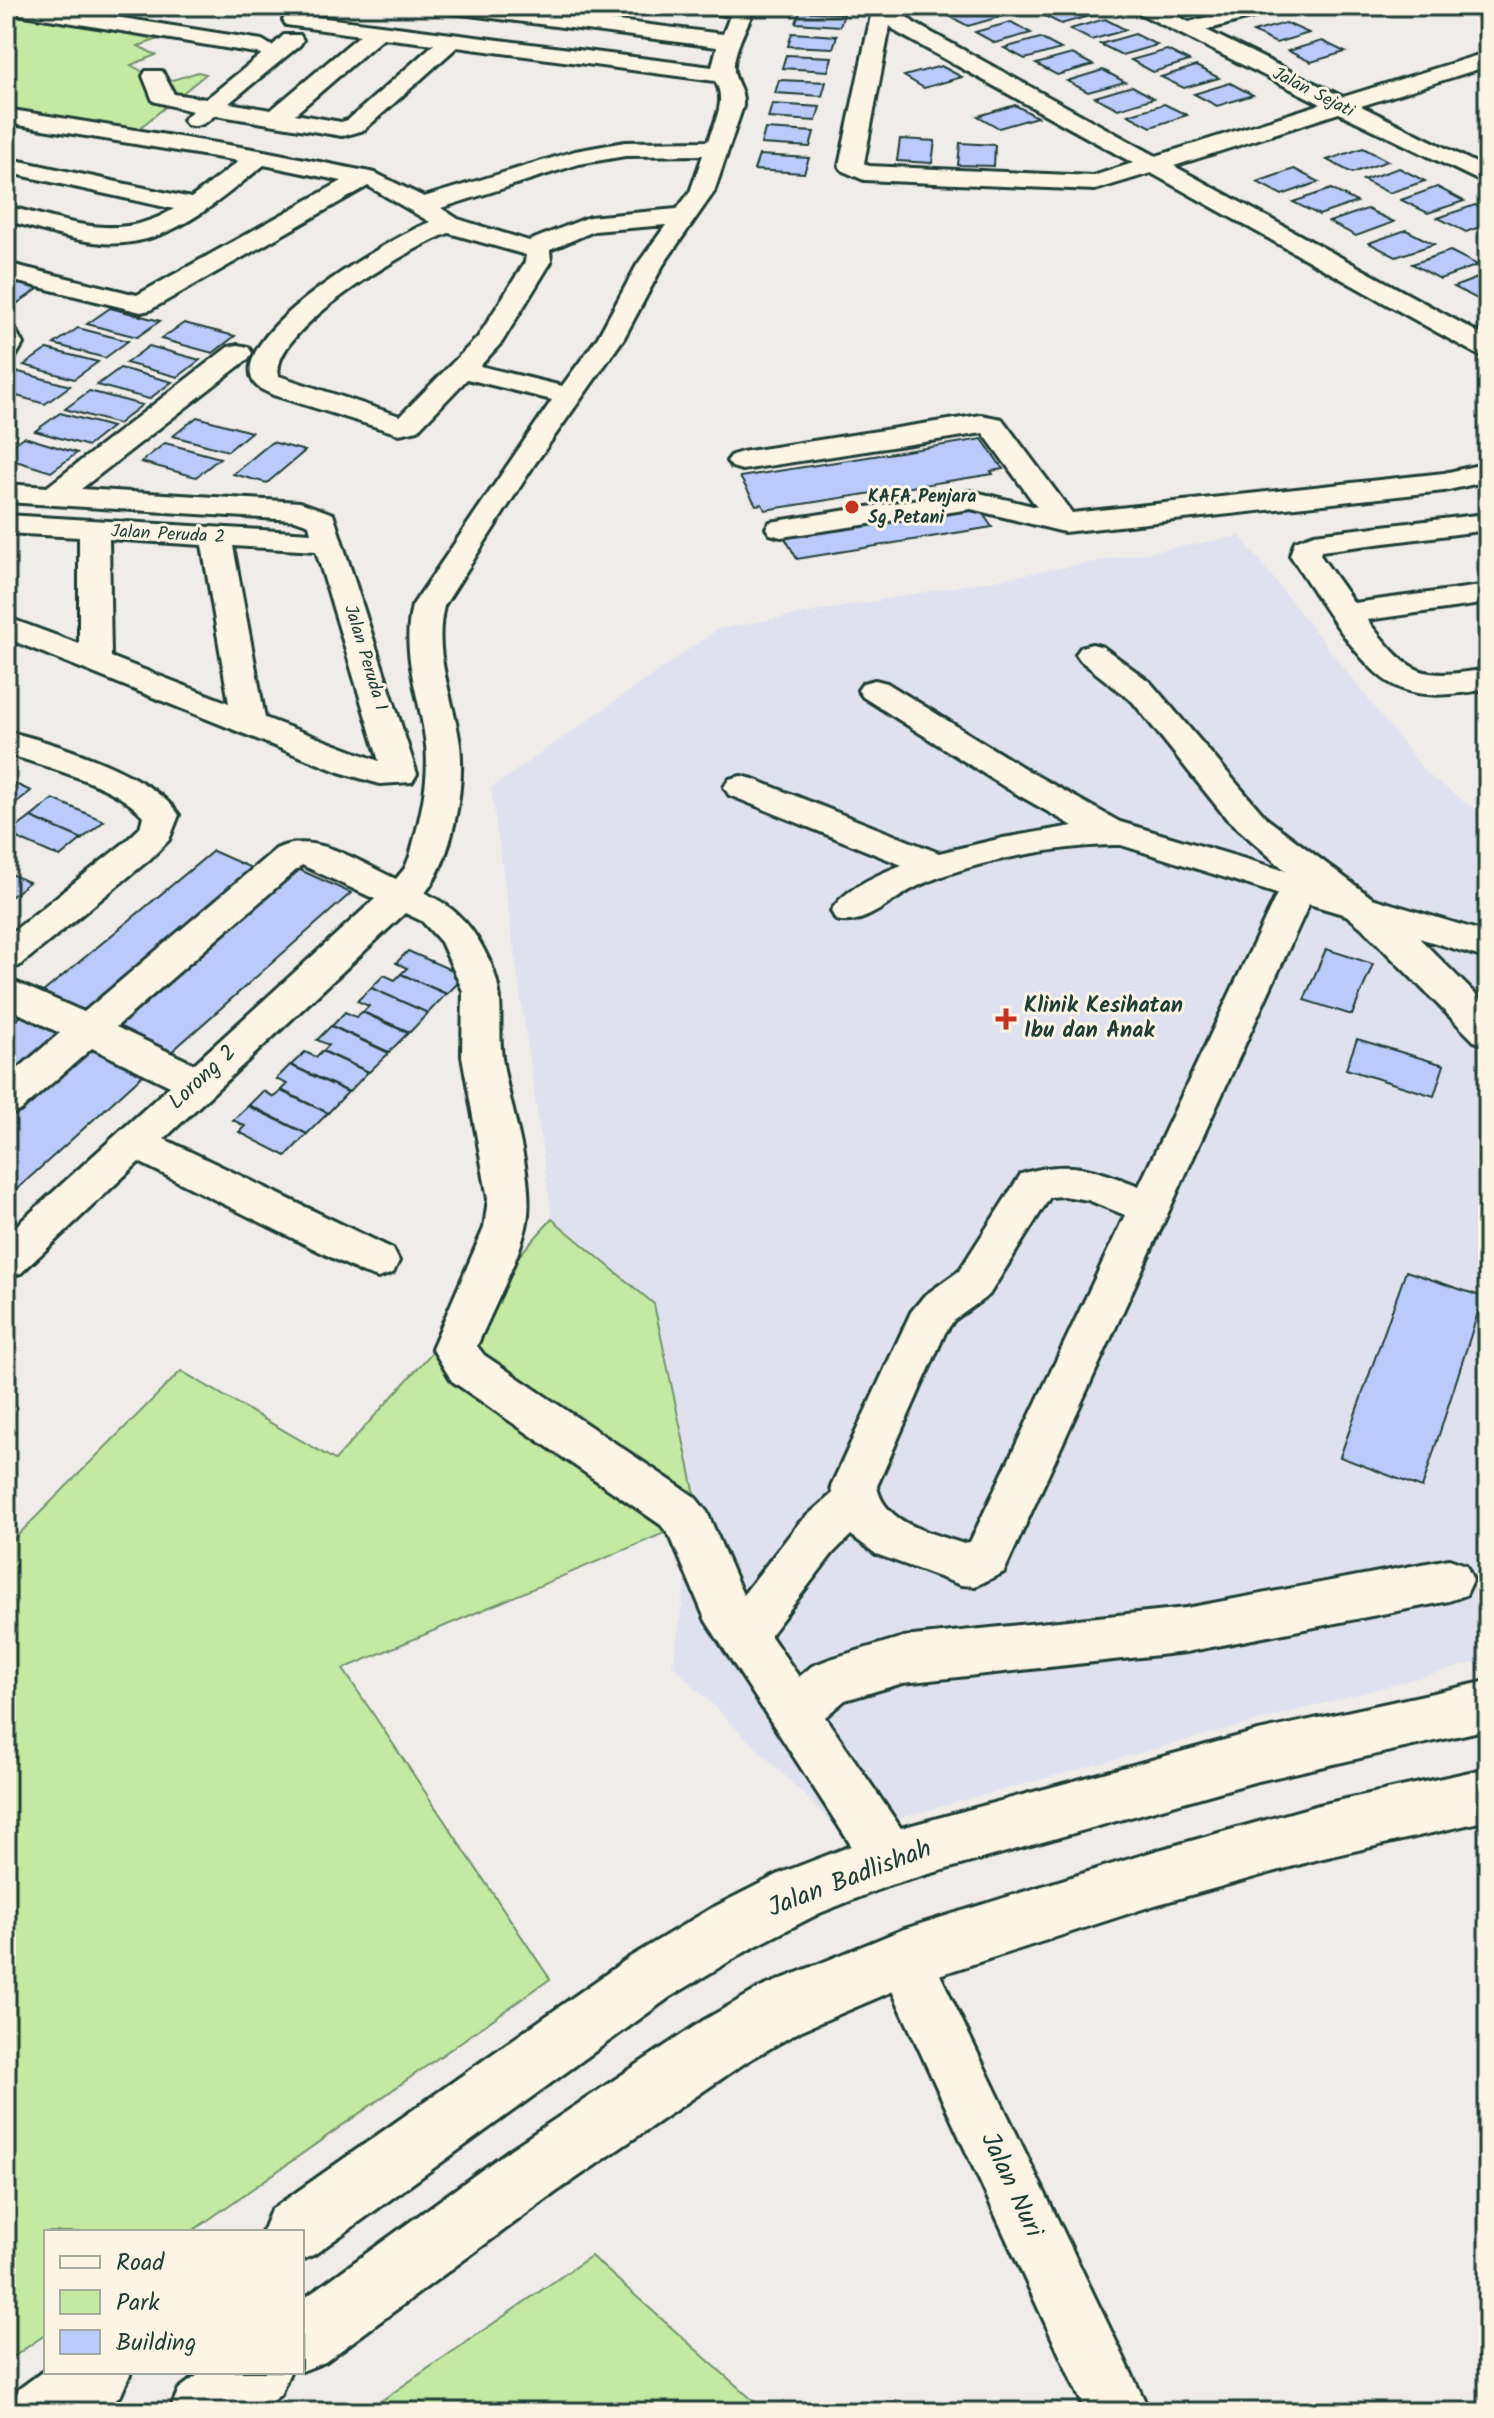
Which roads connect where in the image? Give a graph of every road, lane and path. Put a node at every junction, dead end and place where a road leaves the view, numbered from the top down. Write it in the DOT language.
graph roads {
  1 [pos="6,6"];
  2 [pos="341,6"];
  3 [pos="431,6"];
  4 [pos="446,6"];
  5 [pos="703,6"];
  6 [pos="1140,6"];
  7 [pos="1271,6"];
  8 [pos="1482,6"];
  9 [pos="744,8"];
  10 [pos="883,8"];
  11 [pos="1488,9"];
  12 [pos="308,17"];
  13 [pos="1187,29"];
  14 [pos="377,32"];
  15 [pos="401,35"];
  16 [pos="450,42"];
  17 [pos="732,42"];
  18 [pos="262,47"];
  19 [pos="1488,59"];
  20 [pos="723,75"];
  21 [pos="154,76"];
  22 [pos="197,106"];
  23 [pos="1342,108"];
  24 [pos="6,116"];
  25 [pos="275,119"];
  26 [pos="142,137"];
  27 [pos="170,142"];
  28 [pos="717,148"];
  29 [pos="259,157"];
  30 [pos="6,165"];
  31 [pos="1156,165"];
  32 [pos="364,178"];
  33 [pos="1488,178"];
  34 [pos="193,206"];
  35 [pos="421,206"];
  36 [pos="6,213"];
  37 [pos="685,216"];
  38 [pos="449,224"];
  39 [pos="533,248"];
  40 [pos="6,271"];
  41 [pos="6,337"];
  42 [pos="1488,349"];
  43 [pos="6,350"];
  44 [pos="251,356"];
  45 [pos="462,370"];
  46 [pos="568,396"];
  47 [pos="742,461"];
  48 [pos="1488,472"];
  49 [pos="1444,482"];
  50 [pos="6,493"];
  51 [pos="51,498"];
  52 [pos="1064,523"];
  53 [pos="6,524"];
  54 [pos="781,528"];
  55 [pos="1483,531"];
  56 [pos="94,532"];
  57 [pos="216,538"];
  58 [pos="329,543"];
  59 [pos="1488,594"];
  60 [pos="1348,613"];
  61 [pos="6,627"];
  62 [pos="1092,654"];
  63 [pos="95,662"];
  64 [pos="1488,679"];
  65 [pos="875,690"];
  66 [pos="249,724"];
  67 [pos="6,741"];
  68 [pos="741,787"];
  69 [pos="1114,834"];
  70 [pos="935,865"];
  71 [pos="1299,886"];
  72 [pos="401,896"];
  73 [pos="1357,905"];
  74 [pos="849,911"];
  75 [pos="1488,946"];
  76 [pos="6,957"];
  77 [pos="6,991"];
  78 [pos="86,1029"];
  79 [pos="1488,1031"];
  80 [pos="197,1082"];
  81 [pos="6,1101"];
  82 [pos="134,1142"];
  83 [pos="1150,1207"];
  84 [pos="6,1261"];
  85 [pos="378,1261"];
  86 [pos="854,1503"];
  87 [pos="1449,1580"];
  88 [pos="742,1634"];
  89 [pos="1488,1705"];
  90 [pos="793,1712"];
  91 [pos="1488,1794"];
  92 [pos="890,1858"];
  93 [pos="904,1958"];
  94 [pos="296,2230"];
  95 [pos="304,2338"];
  96 [pos="95,2374"];
  97 [pos="254,2374"];
  98 [pos="42,2412"];
  99 [pos="202,2412"];
  100 [pos="1119,2412"];
  1 -- 18 [label="street"];
  2 -- 12 [label="street"];
  3 -- 15 [label="street"];
  4 -- 17 [label="street"];
  5 -- 9 [label="street"];
  6 -- 13 [label="street, Jalan Sejati"];
  7 -- 13 [label="street"];
  8 -- 11 [label="street"];
  9 -- 17 [label="street"];
  10 -- 31 [label="street"];
  10 -- 31 [label="street"];
  12 -- 14 [label="street"];
  12 -- 18 [label="street"];
  12 -- 22 [label="street"];
  13 -- 23 [label="street, Jalan Sejati"];
  14 -- 15 [label="street"];
  14 -- 25 [label="street"];
  15 -- 16 [label="street"];
  16 -- 20 [label="street"];
  16 -- 25 [label="street"];
  17 -- 20 [label="street"];
  18 -- 22 [label="street"];
  19 -- 23 [label="street"];
  20 -- 28 [label="street"];
  21 -- 22 [label="street"];
  22 -- 25 [label="street"];
  22 -- 26 [label="street"];
  22 -- 27 [label="street"];
  23 -- 31 [label="street"];
  23 -- 33 [label="street, Jalan Sejati"];
  24 -- 26 [label="street"];
  26 -- 27 [label="street"];
  27 -- 29 [label="street"];
  28 -- 35 [label="street"];
  28 -- 37 [label="street"];
  29 -- 32 [label="street"];
  29 -- 34 [label="street"];
  30 -- 34 [label="street"];
  31 -- 42 [label="street"];
  32 -- 35 [label="street"];
  32 -- 40 [label="street"];
  34 -- 36 [label="street"];
  35 -- 38 [label="street"];
  37 -- 39 [label="street"];
  37 -- 46 [label="street"];
  38 -- 39 [label="street"];
  38 -- 44 [label="street"];
  39 -- 45 [label="street"];
  41 -- 43 [label="street"];
  44 -- 45 [label="street"];
  44 -- 51 [label="street"];
  45 -- 46 [label="street"];
  46 -- 72 [label="street"];
  47 -- 52 [label="street"];
  48 -- 49 [label="street"];
  49 -- 52 [label="street"];
  49 -- 55 [label="street"];
  50 -- 51 [label="street"];
  51 -- 58 [label="street, Jalan Peruda 1"];
  52 -- 54 [label="street"];
  53 -- 56 [label="street, Jalan Peruda 2"];
  55 -- 60 [label="street"];
  56 -- 57 [label="street, Jalan Peruda 2"];
  56 -- 63 [label="street"];
  57 -- 58 [label="street, Jalan Peruda 2"];
  57 -- 66 [label="street"];
  58 -- 66 [label="street, Jalan Peruda 1"];
  59 -- 60 [label="street"];
  60 -- 64 [label="street"];
  61 -- 63 [label="street"];
  62 -- 73 [label="street"];
  63 -- 66 [label="street"];
  65 -- 69 [label="street"];
  67 -- 76 [label="street"];
  68 -- 70 [label="street"];
  69 -- 70 [label="street"];
  69 -- 71 [label="street"];
  70 -- 74 [label="street"];
  71 -- 73 [label="street"];
  71 -- 83 [label="street"];
  72 -- 78 [label="street"];
  72 -- 80 [label="street, Lorong 2"];
  72 -- 88 [label="street"];
  73 -- 75 [label="street"];
  73 -- 79 [label="street"];
  77 -- 78 [label="street"];
  78 -- 80 [label="street"];
  78 -- 81 [label="street"];
  80 -- 82 [label="street, Lorong 2"];
  82 -- 84 [label="street, Lorong 2"];
  82 -- 85 [label="street"];
  83 -- 86 [label="street"];
  83 -- 86 [label="street"];
  86 -- 88 [label="street"];
  87 -- 90 [label="street"];
  88 -- 90 [label="street"];
  89 -- 92 [label="main road, Jalan Badlishah"];
  90 -- 92 [label="street"];
  91 -- 93 [label="main road"];
  92 -- 94 [label="main road, Jalan Badlishah"];
  93 -- 95 [label="main road"];
  93 -- 100 [label="street, Jalan Nuri"];
  96 -- 98 [label="main road"];
  97 -- 99 [label="main road"];
}
